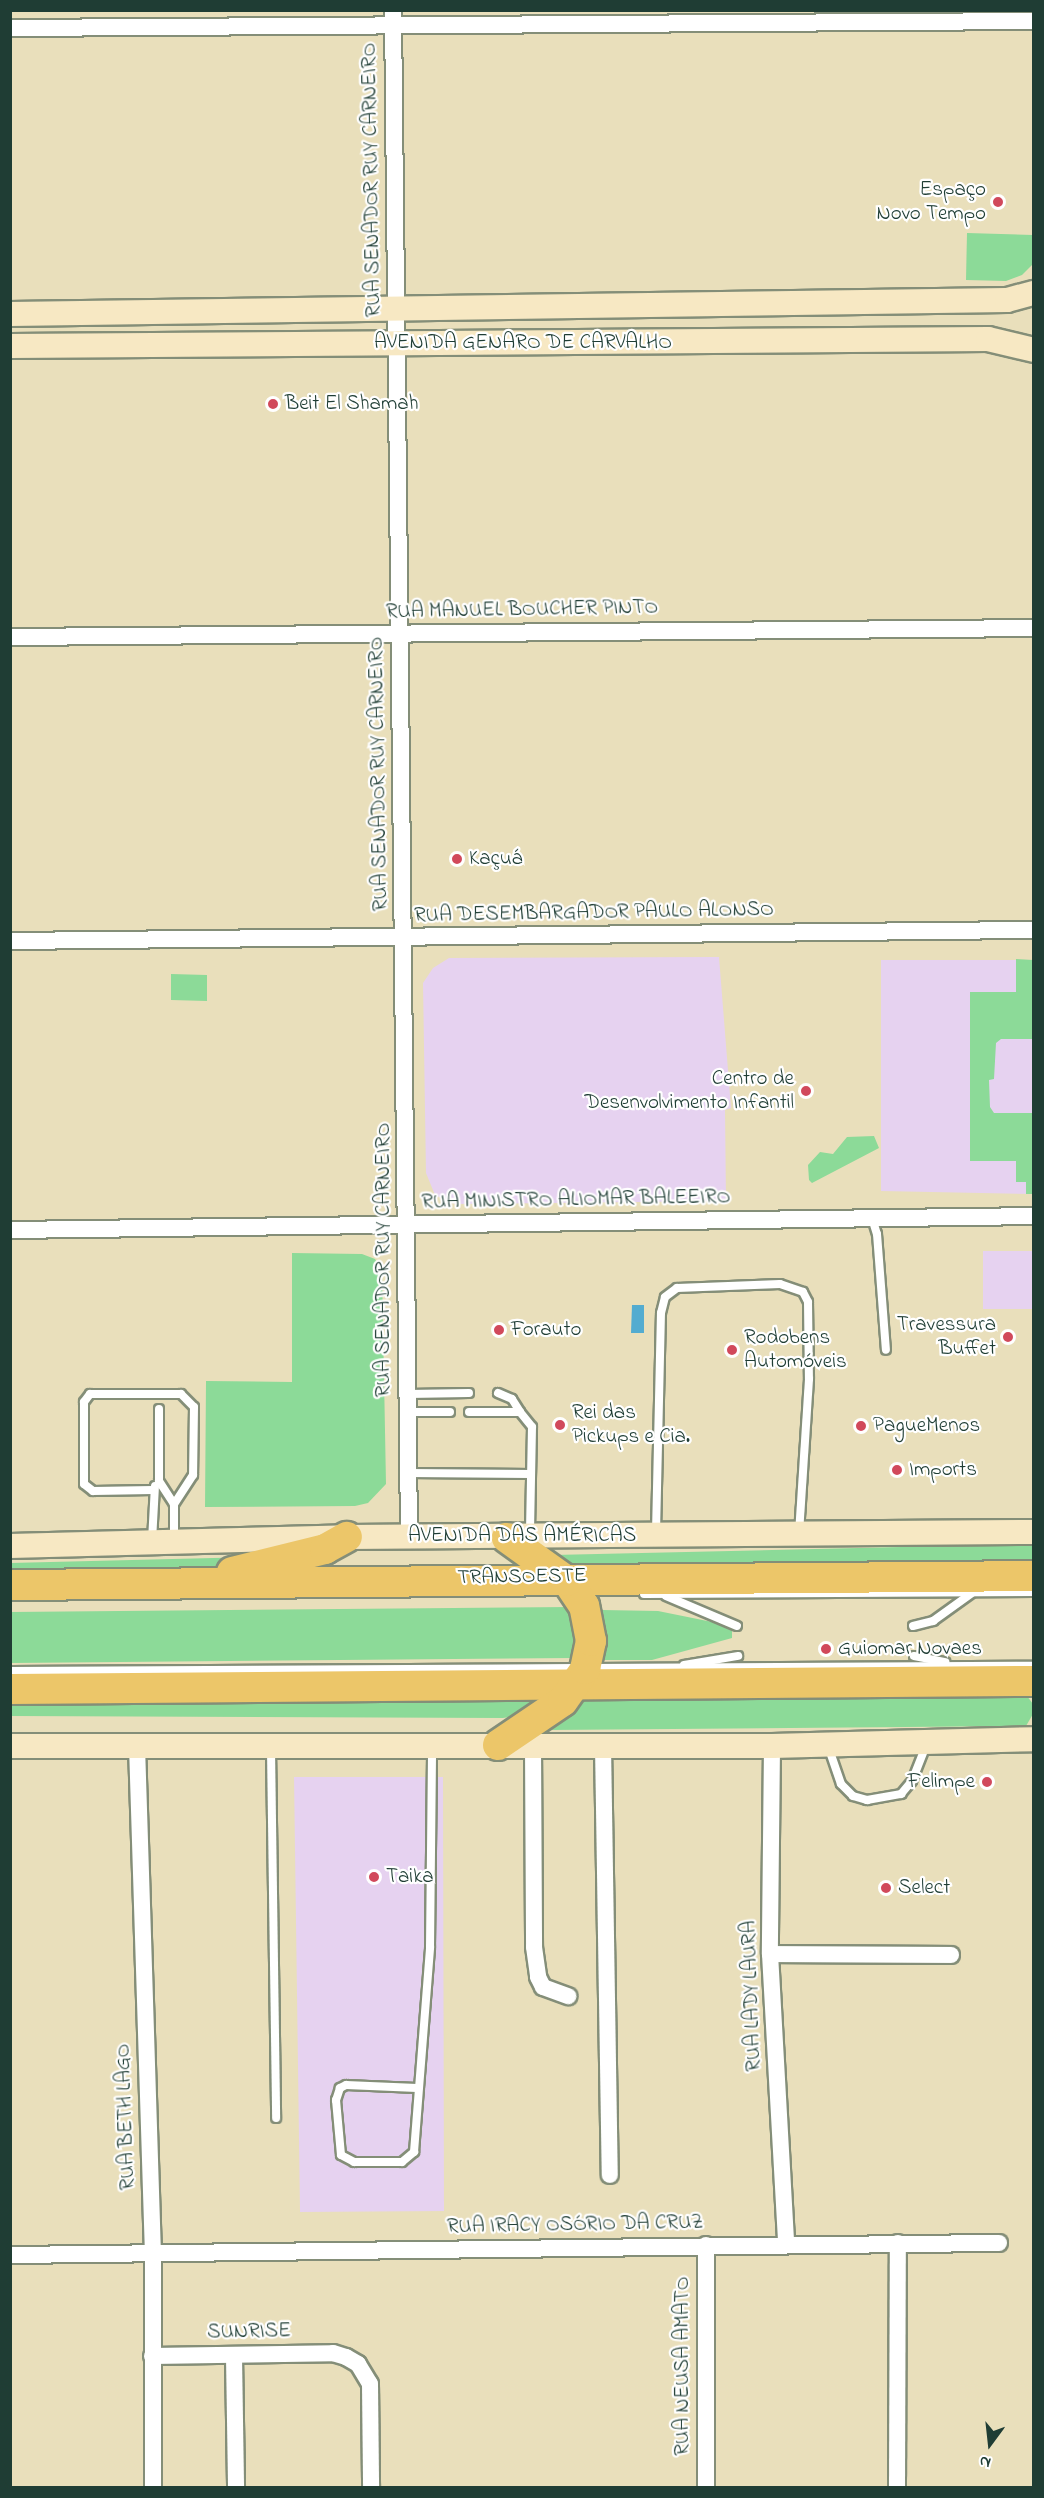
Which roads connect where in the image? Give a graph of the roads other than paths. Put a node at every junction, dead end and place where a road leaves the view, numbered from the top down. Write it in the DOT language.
graph roads {
  1 [pos="393,18"];
  2 [pos="1034,21"];
  3 [pos="10,28"];
  4 [pos="1034,292"];
  5 [pos="742,304"];
  6 [pos="396,309"];
  7 [pos="51,313"];
  8 [pos="10,314"];
  9 [pos="742,341"];
  10 [pos="396,344"];
  11 [pos="10,346"];
  12 [pos="53,347"];
  13 [pos="1034,350"];
  14 [pos="1034,628"];
  15 [pos="400,634"];
  16 [pos="10,637"];
  17 [pos="1034,930"];
  18 [pos="404,937"];
  19 [pos="10,941"];
  20 [pos="1034,1216"];
  21 [pos="872,1218"];
  22 [pos="406,1225"];
  23 [pos="10,1230"];
  24 [pos="886,1350"];
  25 [pos="498,1392"];
  26 [pos="469,1393"];
  27 [pos="408,1394"];
  28 [pos="159,1409"];
  29 [pos="408,1412"];
  30 [pos="450,1412"];
  31 [pos="469,1412"];
  32 [pos="520,1412"];
  33 [pos="408,1473"];
  34 [pos="531,1474"];
  35 [pos="159,1481"];
  36 [pos="153,1490"];
  37 [pos="174,1503"];
  38 [pos="1034,1519"];
  39 [pos="1034,1532"];
  40 [pos="998,1533"];
  41 [pos="799,1534"];
  42 [pos="656,1535"];
  43 [pos="409,1536"];
  44 [pos="346,1537"];
  45 [pos="518,1537"];
  46 [pos="163,1542"];
  47 [pos="10,1546"];
  48 [pos="1034,1576"];
  49 [pos="201,1584"];
  50 [pos="10,1585"];
  51 [pos="574,1591"];
  52 [pos="1034,1592"];
  53 [pos="973,1593"];
  54 [pos="630,1594"];
  55 [pos="663,1594"];
  56 [pos="737,1626"];
  57 [pos="914,1626"];
  58 [pos="738,1656"];
  59 [pos="914,1656"];
  60 [pos="969,1666"];
  61 [pos="1034,1666"];
  62 [pos="666,1668"];
  63 [pos="10,1671"];
  64 [pos="580,1677"];
  65 [pos="1034,1681"];
  66 [pos="10,1689"];
  67 [pos="1034,1739"];
  68 [pos="927,1742"];
  69 [pos="271,1745"];
  70 [pos="432,1745"];
  71 [pos="498,1745"];
  72 [pos="533,1745"];
  73 [pos="603,1745"];
  74 [pos="828,1745"];
  75 [pos="10,1746"];
  76 [pos="137,1746"];
  77 [pos="772,1746"];
  78 [pos="770,1954"];
  79 [pos="951,1955"];
  80 [pos="568,1996"];
  81 [pos="417,2088"];
  82 [pos="276,2118"];
  83 [pos="610,2175"];
  84 [pos="786,2243"];
  85 [pos="898,2243"];
  86 [pos="999,2243"];
  87 [pos="706,2245"];
  88 [pos="153,2254"];
  89 [pos="10,2255"];
  90 [pos="152,2356"];
  91 [pos="234,2356"];
  92 [pos="153,2487"];
  93 [pos="236,2487"];
  94 [pos="371,2487"];
  95 [pos="706,2487"];
  96 [pos="897,2487"];
  1 -- 2 [label="street"];
  1 -- 3 [label="street"];
  1 -- 6 [label="street, RUA SENADOR RUY CARNEIRO"];
  4 -- 5 [label="street, AVENIDA GENARO DE CARVALHO"];
  5 -- 6 [label="street, AVENIDA GENARO DE CARVALHO"];
  5 -- 9 [label="street"];
  6 -- 7 [label="street, AVENIDA GENARO DE CARVALHO"];
  6 -- 10 [label="street, RUA SENADOR RUY CARNEIRO"];
  7 -- 8 [label="street, AVENIDA GENARO DE CARVALHO"];
  7 -- 12 [label="street"];
  9 -- 10 [label="street, AVENIDA GENARO DE CARVALHO"];
  9 -- 13 [label="street, AVENIDA GENARO DE CARVALHO"];
  10 -- 12 [label="street, AVENIDA GENARO DE CARVALHO"];
  10 -- 15 [label="street, RUA SENADOR RUY CARNEIRO"];
  11 -- 12 [label="street, AVENIDA GENARO DE CARVALHO"];
  14 -- 15 [label="street, RUA MANUEL BOUCHER PINTO"];
  15 -- 16 [label="street, RUA MANUEL BOUCHER PINTO"];
  15 -- 18 [label="street, RUA SENADOR RUY CARNEIRO"];
  17 -- 18 [label="street, RUA DESEMBARGADOR PAULO ALONSO"];
  18 -- 19 [label="street, RUA DESEMBARGADOR PAULO ALONSO"];
  18 -- 22 [label="street, RUA SENADOR RUY CARNEIRO"];
  20 -- 21 [label="street, RUA MINISTRO ALIOMAR BALEEIRO"];
  21 -- 22 [label="street, RUA MINISTRO ALIOMAR BALEEIRO"];
  21 -- 24 [label="lane"];
  22 -- 23 [label="street, RUA MINISTRO ALIOMAR BALEEIRO"];
  22 -- 27 [label="street, RUA SENADOR RUY CARNEIRO"];
  25 -- 32 [label="lane"];
  26 -- 27 [label="lane"];
  27 -- 29 [label="street, RUA SENADOR RUY CARNEIRO"];
  28 -- 35 [label="lane"];
  29 -- 30 [label="lane"];
  29 -- 33 [label="street, RUA SENADOR RUY CARNEIRO"];
  31 -- 32 [label="lane"];
  32 -- 34 [label="lane"];
  33 -- 34 [label="lane"];
  33 -- 43 [label="street, RUA SENADOR RUY CARNEIRO"];
  34 -- 45 [label="lane"];
  35 -- 36 [label="lane"];
  35 -- 37 [label="lane"];
  36 -- 37 [label="lane"];
  36 -- 46 [label="lane"];
  37 -- 46 [label="lane"];
  38 -- 40 [label="street"];
  39 -- 40 [label="street, AVENIDA DAS AMÉRICAS"];
  40 -- 41 [label="street, AVENIDA DAS AMÉRICAS"];
  41 -- 42 [label="street, AVENIDA DAS AMÉRICAS"];
  41 -- 42 [label="lane"];
  42 -- 45 [label="street, AVENIDA DAS AMÉRICAS"];
  43 -- 44 [label="street, AVENIDA DAS AMÉRICAS"];
  43 -- 45 [label="street, AVENIDA DAS AMÉRICAS"];
  44 -- 46 [label="street, AVENIDA DAS AMÉRICAS"];
  44 -- 49 [label="highway"];
  45 -- 51 [label="highway"];
  46 -- 47 [label="street, AVENIDA DAS AMÉRICAS"];
  48 -- 51 [label="highway, AVENIDA DAS AMÉRICAS"];
  49 -- 50 [label="highway, AVENIDA DAS AMÉRICAS"];
  49 -- 51 [label="highway, AVENIDA DAS AMÉRICAS"];
  51 -- 64 [label="highway"];
  52 -- 53 [label="lane"];
  53 -- 55 [label="lane"];
  53 -- 57 [label="lane"];
  54 -- 55 [label="lane"];
  55 -- 56 [label="lane"];
  58 -- 62 [label="lane"];
  59 -- 60 [label="lane"];
  60 -- 61 [label="lane"];
  60 -- 62 [label="lane"];
  62 -- 64 [label="lane"];
  63 -- 64 [label="lane"];
  64 -- 65 [label="highway"];
  64 -- 66 [label="highway"];
  64 -- 71 [label="highway"];
  67 -- 68 [label="street"];
  68 -- 74 [label="street"];
  68 -- 74 [label="lane"];
  69 -- 70 [label="street"];
  69 -- 76 [label="street"];
  69 -- 82 [label="lane"];
  70 -- 71 [label="street"];
  70 -- 81 [label="lane"];
  71 -- 72 [label="street"];
  72 -- 73 [label="street"];
  72 -- 80 [label="street"];
  73 -- 77 [label="street"];
  73 -- 83 [label="street"];
  74 -- 77 [label="street"];
  75 -- 76 [label="street"];
  76 -- 88 [label="street, RUA BETH LAGO"];
  77 -- 78 [label="street, RUA LADY LAURA"];
  78 -- 79 [label="street"];
  78 -- 84 [label="street, RUA LADY LAURA"];
  81 -- 81 [label="lane"];
  84 -- 85 [label="street, RUA IRACY OSÓRIO DA CRUZ"];
  84 -- 87 [label="street, RUA IRACY OSÓRIO DA CRUZ"];
  85 -- 86 [label="street, RUA IRACY OSÓRIO DA CRUZ"];
  85 -- 96 [label="street"];
  87 -- 88 [label="street, RUA IRACY OSÓRIO DA CRUZ"];
  87 -- 95 [label="street, RUA NEUSA AMATO"];
  88 -- 89 [label="street, RUA IRACY OSÓRIO DA CRUZ"];
  88 -- 90 [label="street, RUA BETH LAGO"];
  90 -- 91 [label="street, SUNRISE"];
  90 -- 92 [label="street, RUA BETH LAGO"];
  91 -- 93 [label="street"];
  91 -- 94 [label="street, SUNRISE"];
}
